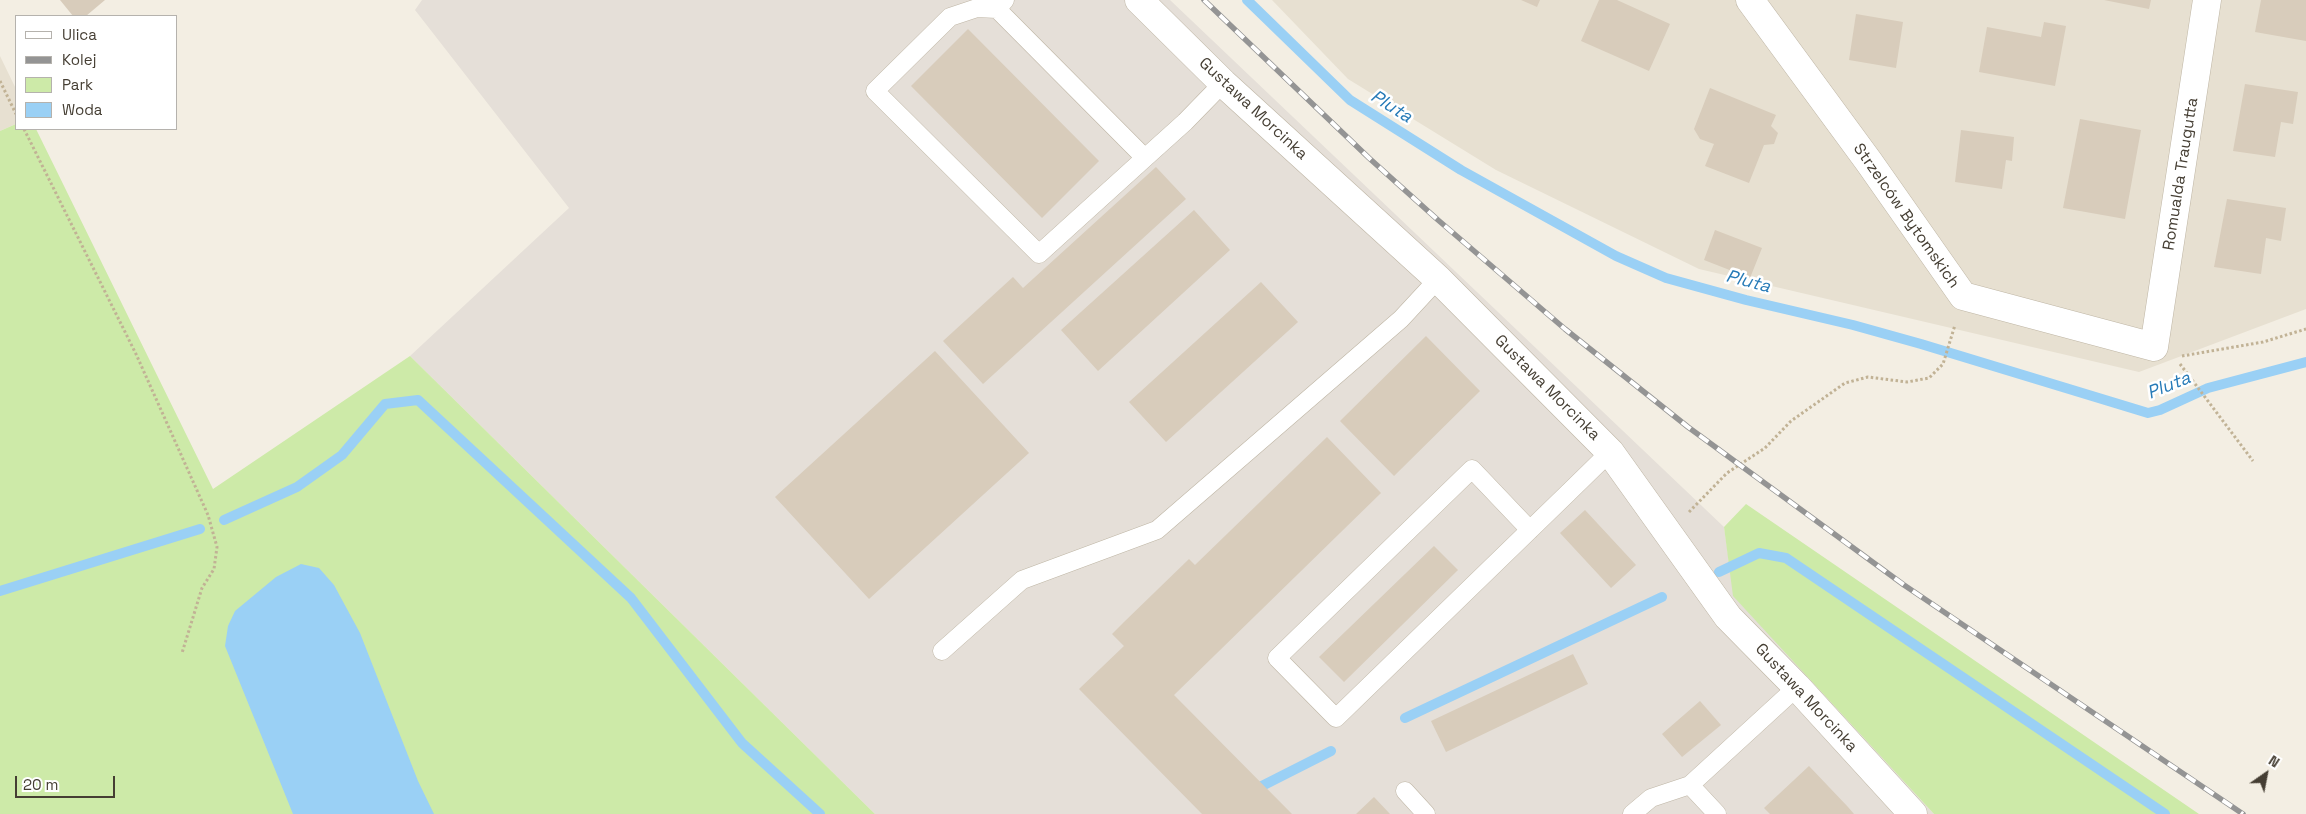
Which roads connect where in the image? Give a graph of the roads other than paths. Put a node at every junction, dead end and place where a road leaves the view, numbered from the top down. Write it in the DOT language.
graph roads {
  1 [pos="1139,0"];
  2 [pos="1750,0"];
  3 [pos="2207,0"];
  4 [pos="1001,4"];
  5 [pos="1223,83"];
  6 [pos="1145,158"];
  7 [pos="1438,279"];
  8 [pos="2164,352"];
  9 [pos="1610,452"];
  10 [pos="1530,530"];
  11 [pos="942,652"];
  12 [pos="1797,687"];
  13 [pos="1690,786"];
  14 [pos="1405,791"];
  15 [pos="1426,814"];
  16 [pos="1632,814"];
  17 [pos="1717,814"];
  18 [pos="1913,814"];
  1 -- 5 [label="street, Gustawa Morcinka"];
  2 -- 8 [label="street, Strzelców Bytomskich"];
  3 -- 8 [label="street, Romualda Traugutta"];
  4 -- 6 [label="lane"];
  4 -- 6 [label="lane"];
  5 -- 6 [label="lane"];
  5 -- 7 [label="street, Gustawa Morcinka"];
  7 -- 9 [label="street, Gustawa Morcinka"];
  7 -- 11 [label="lane"];
  9 -- 10 [label="lane"];
  9 -- 12 [label="street, Gustawa Morcinka"];
  10 -- 10 [label="lane"];
  12 -- 13 [label="lane"];
  12 -- 18 [label="street, Gustawa Morcinka"];
  13 -- 16 [label="lane"];
  13 -- 17 [label="lane"];
  14 -- 15 [label="lane"];
}
